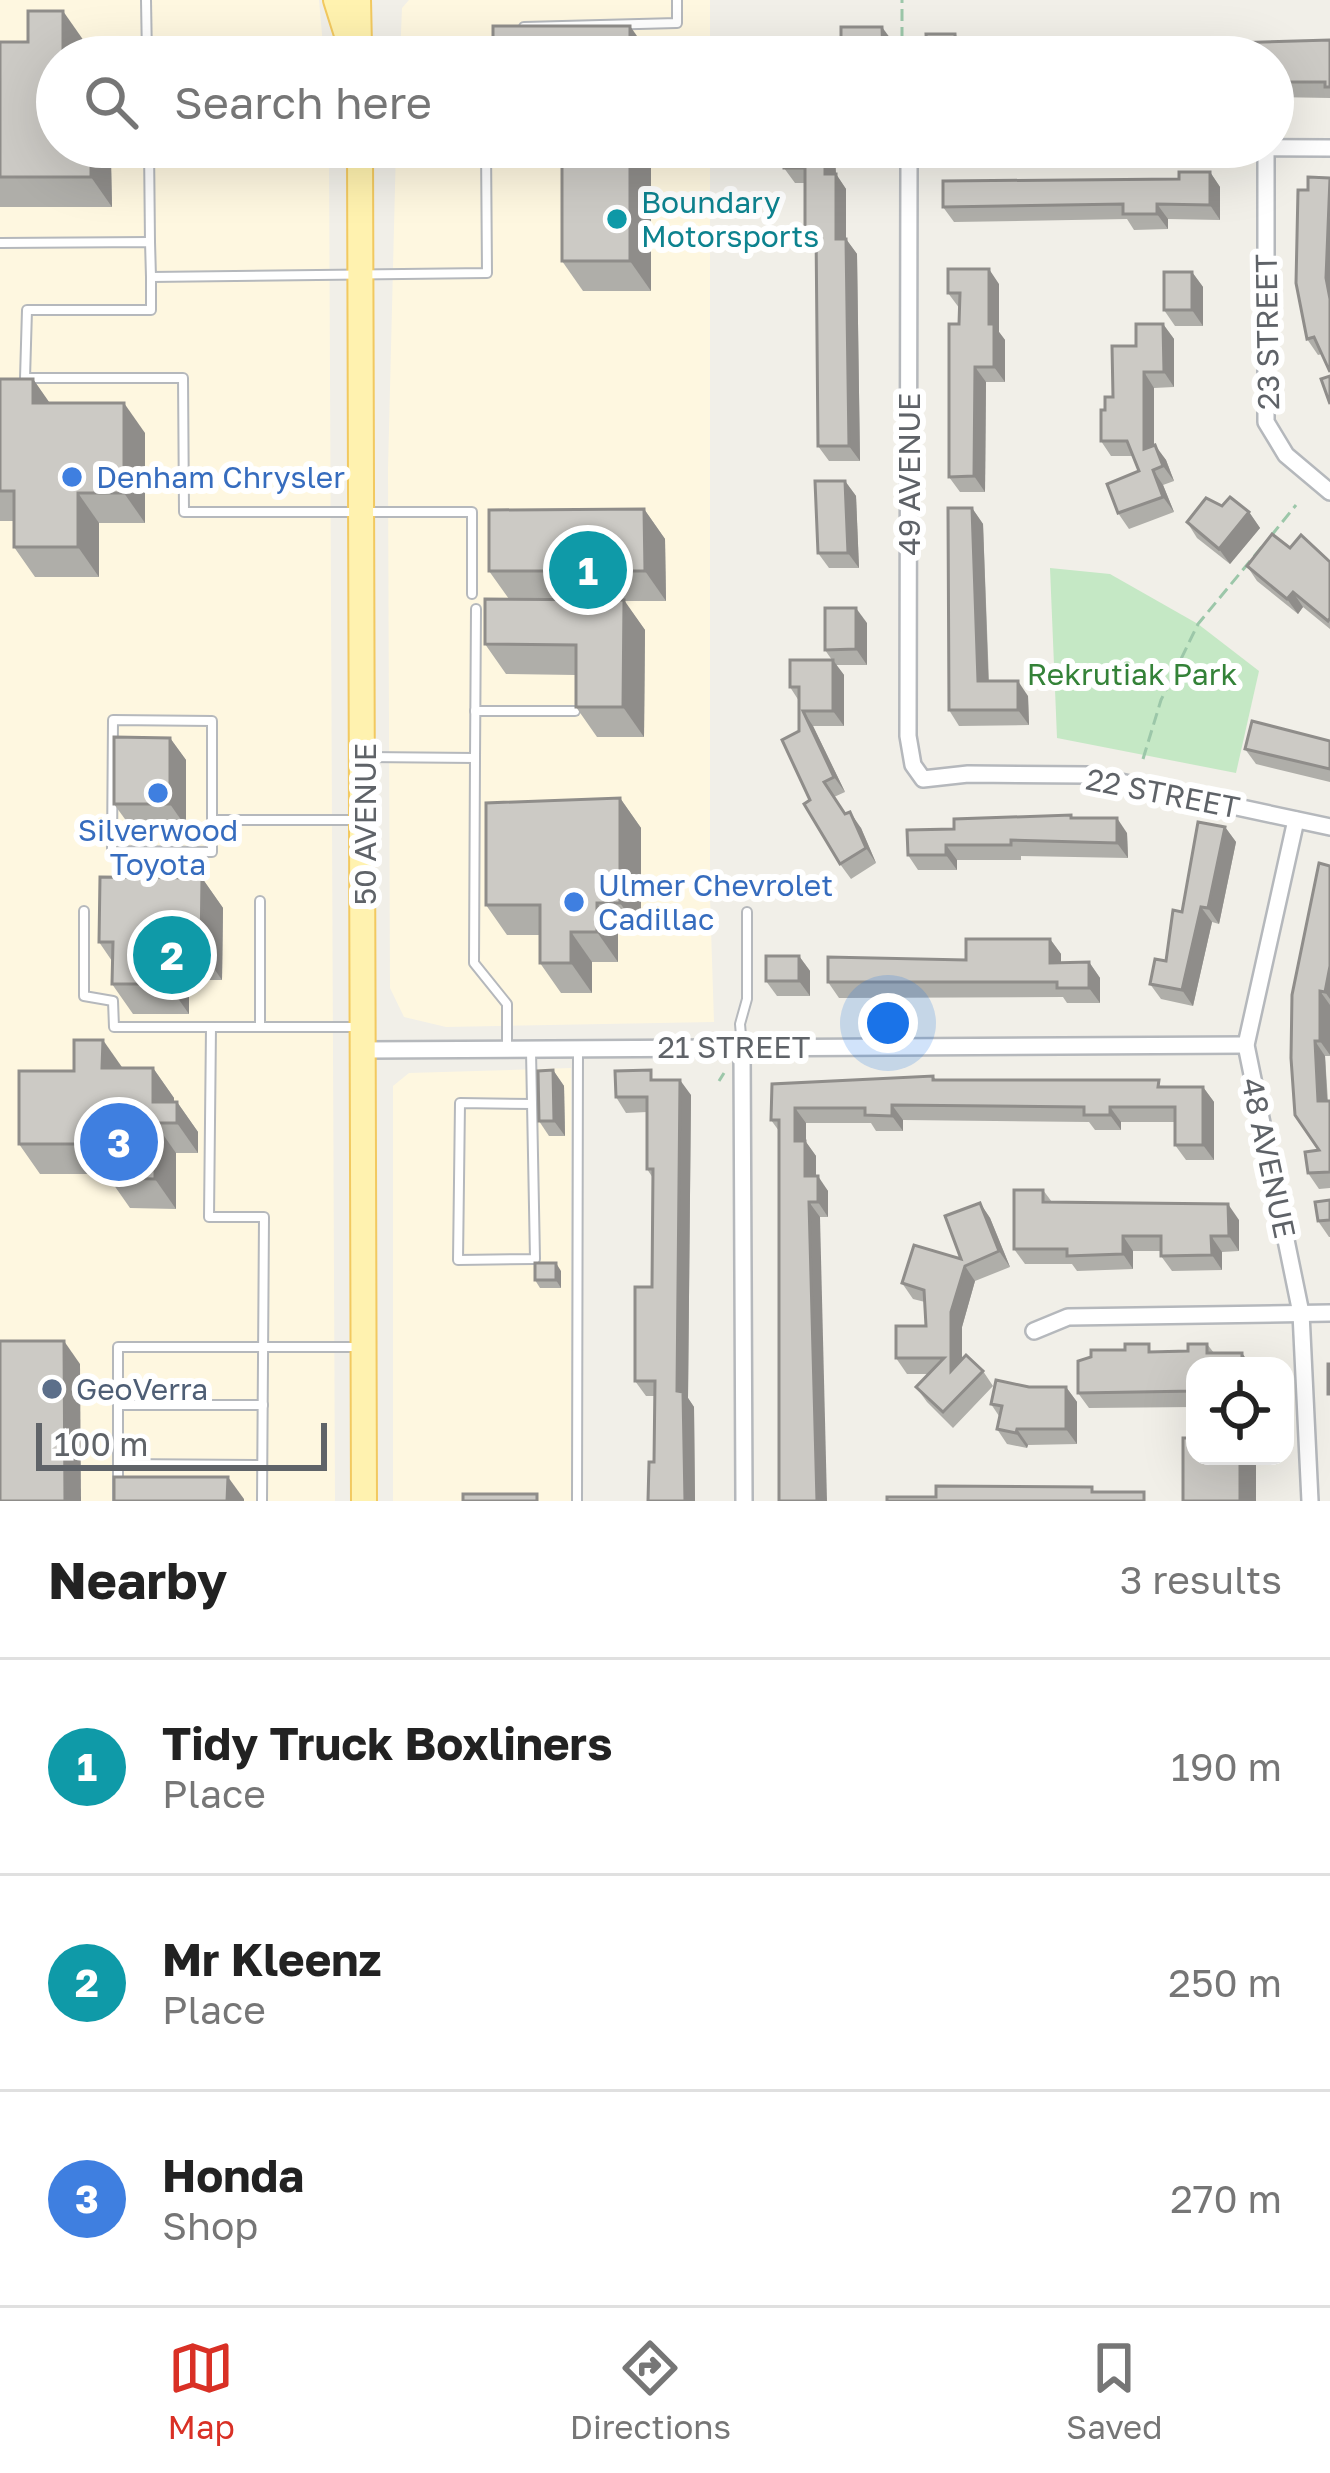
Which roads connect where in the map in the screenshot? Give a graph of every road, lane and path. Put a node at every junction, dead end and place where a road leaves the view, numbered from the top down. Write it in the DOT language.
graph roads {
  1 [pos="146,0"];
  2 [pos="336,0"];
  3 [pos="358,0"];
  4 [pos="677,0"];
  5 [pos="902,0"];
  6 [pos="147,36"];
  7 [pos="349,36"];
  8 [pos="357,36"];
  9 [pos="505,36"];
  10 [pos="902,36"];
  11 [pos="1294,148"];
  12 [pos="1330,148"];
  13 [pos="148,168"];
  14 [pos="360,168"];
  15 [pos="486,168"];
  16 [pos="909,168"];
  17 [pos="1266,168"];
  18 [pos="150,242"];
  19 [pos="0,243"];
  20 [pos="363,274"];
  21 [pos="151,277"];
  22 [pos="1330,492"];
  23 [pos="1296,505"];
  24 [pos="364,513"];
  25 [pos="472,594"];
  26 [pos="476,609"];
  27 [pos="475,711"];
  28 [pos="575,711"];
  29 [pos="365,757"];
  30 [pos="475,758"];
  31 [pos="1143,759"];
  32 [pos="923,779"];
  33 [pos="212,820"];
  34 [pos="365,820"];
  35 [pos="1296,820"];
  36 [pos="1330,827"];
  37 [pos="260,901"];
  38 [pos="84,911"];
  39 [pos="747,912"];
  40 [pos="211,1027"];
  41 [pos="260,1027"];
  42 [pos="366,1038"];
  43 [pos="1246,1045"];
  44 [pos="742,1047"];
  45 [pos="578,1048"];
  46 [pos="508,1049"];
  47 [pos="531,1049"];
  48 [pos="725,1072"];
  49 [pos="718,1081"];
  50 [pos="532,1104"];
  51 [pos="1301,1313"];
  52 [pos="1330,1313"];
  53 [pos="1034,1331"];
  54 [pos="263,1347"];
  55 [pos="365,1347"];
  56 [pos="118,1405"];
  57 [pos="263,1405"];
  58 [pos="118,1464"];
  59 [pos="262,1465"];
  60 [pos="118,1501"];
  61 [pos="262,1501"];
  62 [pos="364,1501"];
  63 [pos="577,1501"];
  64 [pos="744,1501"];
  65 [pos="1310,1501"];
  1 -- 6 [label="lane"];
  2 -- 7 [label="main road"];
  3 -- 8 [label="main road"];
  4 -- 9 [label="lane"];
  5 -- 10 [label="path"];
  11 -- 12 [label="street"];
  13 -- 18 [label="lane"];
  14 -- 20 [label="main road, 50 AVENUE"];
  15 -- 20 [label="lane"];
  16 -- 32 [label="street, 49 AVENUE"];
  17 -- 22 [label="street, 23 STREET"];
  18 -- 19 [label="lane"];
  18 -- 21 [label="lane"];
  20 -- 21 [label="lane"];
  20 -- 24 [label="main road, 50 AVENUE"];
  21 -- 24 [label="lane"];
  23 -- 31 [label="path"];
  24 -- 25 [label="lane"];
  24 -- 29 [label="main road, 50 AVENUE"];
  26 -- 27 [label="lane"];
  27 -- 28 [label="lane"];
  27 -- 30 [label="lane"];
  29 -- 30 [label="lane"];
  29 -- 34 [label="main road, 50 AVENUE"];
  30 -- 46 [label="lane"];
  32 -- 35 [label="street, 22 STREET"];
  33 -- 33 [label="lane"];
  33 -- 34 [label="lane"];
  34 -- 42 [label="main road, 50 AVENUE"];
  35 -- 36 [label="street, 22 STREET"];
  35 -- 43 [label="street, 48 AVENUE"];
  37 -- 41 [label="lane"];
  38 -- 40 [label="lane"];
  39 -- 44 [label="lane"];
  40 -- 41 [label="lane"];
  40 -- 54 [label="lane"];
  41 -- 42 [label="lane"];
  42 -- 46 [label="street, 21 STREET"];
  42 -- 55 [label="main road, 50 AVENUE"];
  43 -- 44 [label="street, 21 STREET"];
  43 -- 51 [label="street, 48 AVENUE"];
  44 -- 45 [label="street, 21 STREET"];
  44 -- 64 [label="street"];
  45 -- 47 [label="street, 21 STREET"];
  45 -- 63 [label="lane"];
  46 -- 47 [label="street, 21 STREET"];
  47 -- 50 [label="lane"];
  48 -- 49 [label="path"];
  50 -- 50 [label="lane"];
  51 -- 52 [label="street"];
  51 -- 53 [label="street"];
  51 -- 65 [label="street, 48 AVENUE"];
  54 -- 55 [label="lane"];
  54 -- 56 [label="lane"];
  54 -- 57 [label="lane"];
  55 -- 62 [label="main road, 50 AVENUE"];
  56 -- 57 [label="lane"];
  56 -- 58 [label="lane"];
  57 -- 59 [label="lane"];
  58 -- 59 [label="lane"];
  58 -- 60 [label="lane"];
  59 -- 61 [label="lane"];
}
